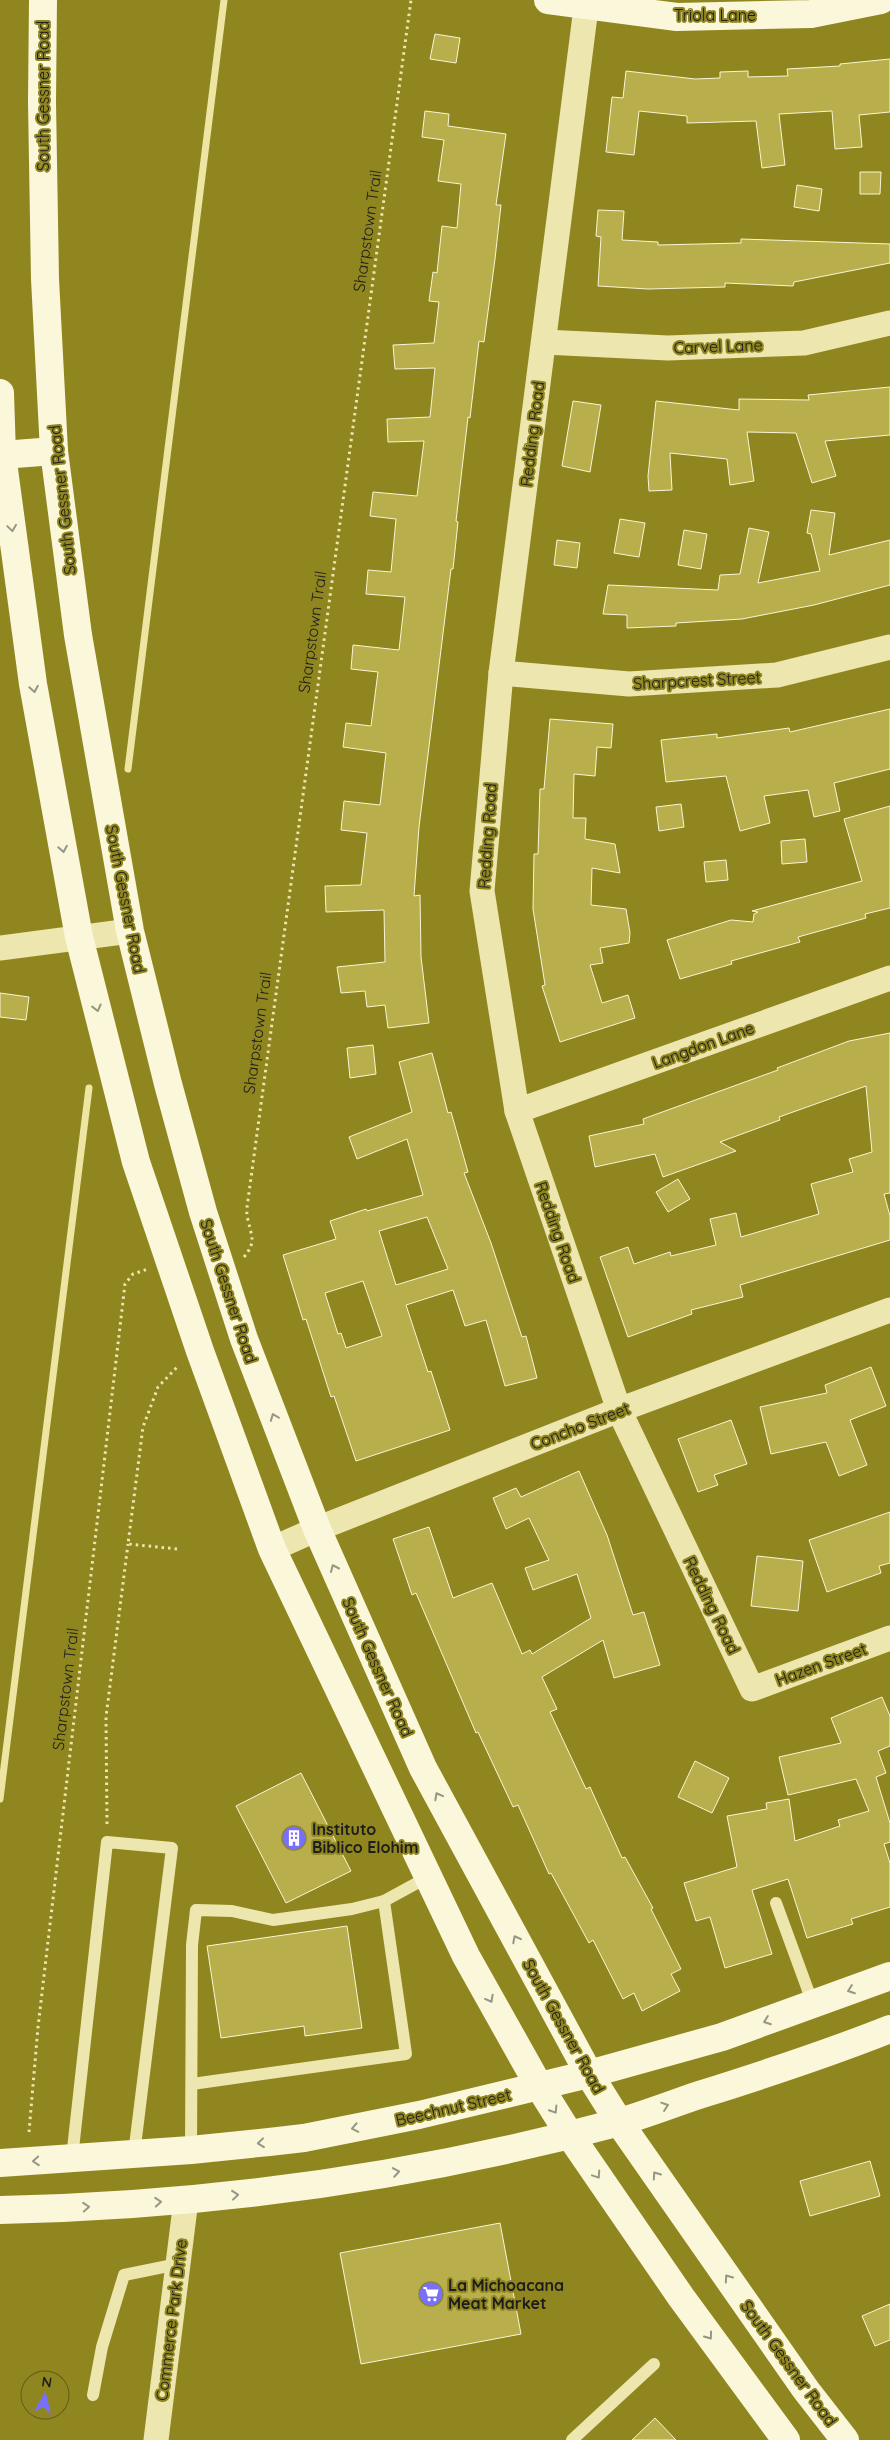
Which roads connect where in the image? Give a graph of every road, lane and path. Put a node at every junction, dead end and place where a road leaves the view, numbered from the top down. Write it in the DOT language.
graph roads {
  1 [pos="43,0"];
  2 [pos="411,0"];
  3 [pos="548,0"];
  4 [pos="881,0"];
  5 [pos="587,2"];
  6 [pos="890,323"];
  7 [pos="544,342"];
  8 [pos="0,393"];
  9 [pos="0,401"];
  10 [pos="54,451"];
  11 [pos="2,455"];
  12 [pos="3,489"];
  13 [pos="890,647"];
  14 [pos="501,673"];
  15 [pos="130,931"];
  16 [pos="80,938"];
  17 [pos="0,948"];
  18 [pos="890,978"];
  19 [pos="517,1111"];
  20 [pos="237,1260"];
  21 [pos="154,1267"];
  22 [pos="890,1310"];
  23 [pos="200,1351"];
  24 [pos="619,1410"];
  25 [pos="317,1529"];
  26 [pos="128,1544"];
  27 [pos="177,1549"];
  28 [pos="272,1549"];
  29 [pos="890,1638"];
  30 [pos="752,1689"];
  31 [pos="107,1842"];
  32 [pos="428,1877"];
  33 [pos="384,1900"];
  34 [pos="776,1903"];
  35 [pos="890,1976"];
  36 [pos="813,2004"];
  37 [pos="890,2029"];
  38 [pos="589,2074"];
  39 [pos="192,2084"];
  40 [pos="539,2086"];
  41 [pos="619,2122"];
  42 [pos="29,2132"];
  43 [pos="569,2134"];
  44 [pos="191,2150"];
  45 [pos="134,2154"];
  46 [pos="72,2158"];
  47 [pos="0,2163"];
  48 [pos="186,2200"];
  49 [pos="0,2210"];
  50 [pos="178,2264"];
  51 [pos="654,2364"];
  52 [pos="93,2395"];
  53 [pos="156,2440"];
  54 [pos="572,2440"];
  55 [pos="786,2440"];
  56 [pos="845,2440"];
  1 -- 10 [label="main road, South Gessner Road"];
  2 -- 20 [label="path, Sharpstown Trail"];
  3 -- 5 [label="main road, Triola Lane"];
  4 -- 5 [label="main road, Triola Lane"];
  5 -- 7 [label="street, Redding Road"];
  6 -- 7 [label="street, Carvel Lane"];
  7 -- 14 [label="street, Redding Road"];
  8 -- 9 [label="main road"];
  9 -- 11 [label="main road"];
  10 -- 11 [label="main road"];
  10 -- 15 [label="main road, South Gessner Road"];
  11 -- 12 [label="main road"];
  12 -- 16 [label="main road, one-way"];
  13 -- 14 [label="street, Sharpcrest Street"];
  14 -- 19 [label="street, Redding Road"];
  15 -- 16 [label="street"];
  25 -- 15 [label="main road, South Gessner Road, one-way"];
  16 -- 17 [label="street"];
  16 -- 23 [label="main road, one-way"];
  18 -- 19 [label="street, Langdon Lane"];
  19 -- 24 [label="street, Redding Road"];
  21 -- 42 [label="path, Sharpstown Trail"];
  22 -- 24 [label="street, Concho Street"];
  23 -- 26 [label="path"];
  23 -- 28 [label="main road"];
  24 -- 25 [label="street, Concho Street"];
  24 -- 30 [label="street, Redding Road"];
  25 -- 28 [label="street, Concho Street"];
  38 -- 25 [label="main road, South Gessner Road, one-way"];
  26 -- 27 [label="path"];
  26 -- 31 [label="path"];
  28 -- 32 [label="main road"];
  29 -- 30 [label="street, Hazen Street"];
  31 -- 45 [label="lane"];
  31 -- 46 [label="lane"];
  32 -- 33 [label="lane"];
  32 -- 40 [label="main road, one-way"];
  33 -- 39 [label="lane"];
  33 -- 39 [label="lane"];
  34 -- 36 [label="lane"];
  35 -- 36 [label="main road, Beechnut Street, one-way"];
  36 -- 38 [label="main road, Beechnut Street, one-way"];
  41 -- 37 [label="main road, one-way"];
  38 -- 40 [label="main road, Beechnut Street"];
  38 -- 41 [label="main road, South Gessner Road"];
  39 -- 44 [label="lane"];
  40 -- 43 [label="main road, one-way"];
  40 -- 44 [label="main road, Beechnut Street, one-way"];
  41 -- 43 [label="main road"];
  56 -- 41 [label="main road, South Gessner Road, one-way"];
  48 -- 43 [label="main road, one-way"];
  43 -- 55 [label="main road, one-way"];
  44 -- 45 [label="main road, Beechnut Street"];
  45 -- 46 [label="main road, Beechnut Street"];
  46 -- 47 [label="main road, Beechnut Street, one-way"];
  49 -- 48 [label="main road, one-way"];
  48 -- 50 [label="street, Commerce Park Drive"];
  50 -- 52 [label="lane"];
  50 -- 53 [label="street, Commerce Park Drive"];
  51 -- 54 [label="lane"];
}
